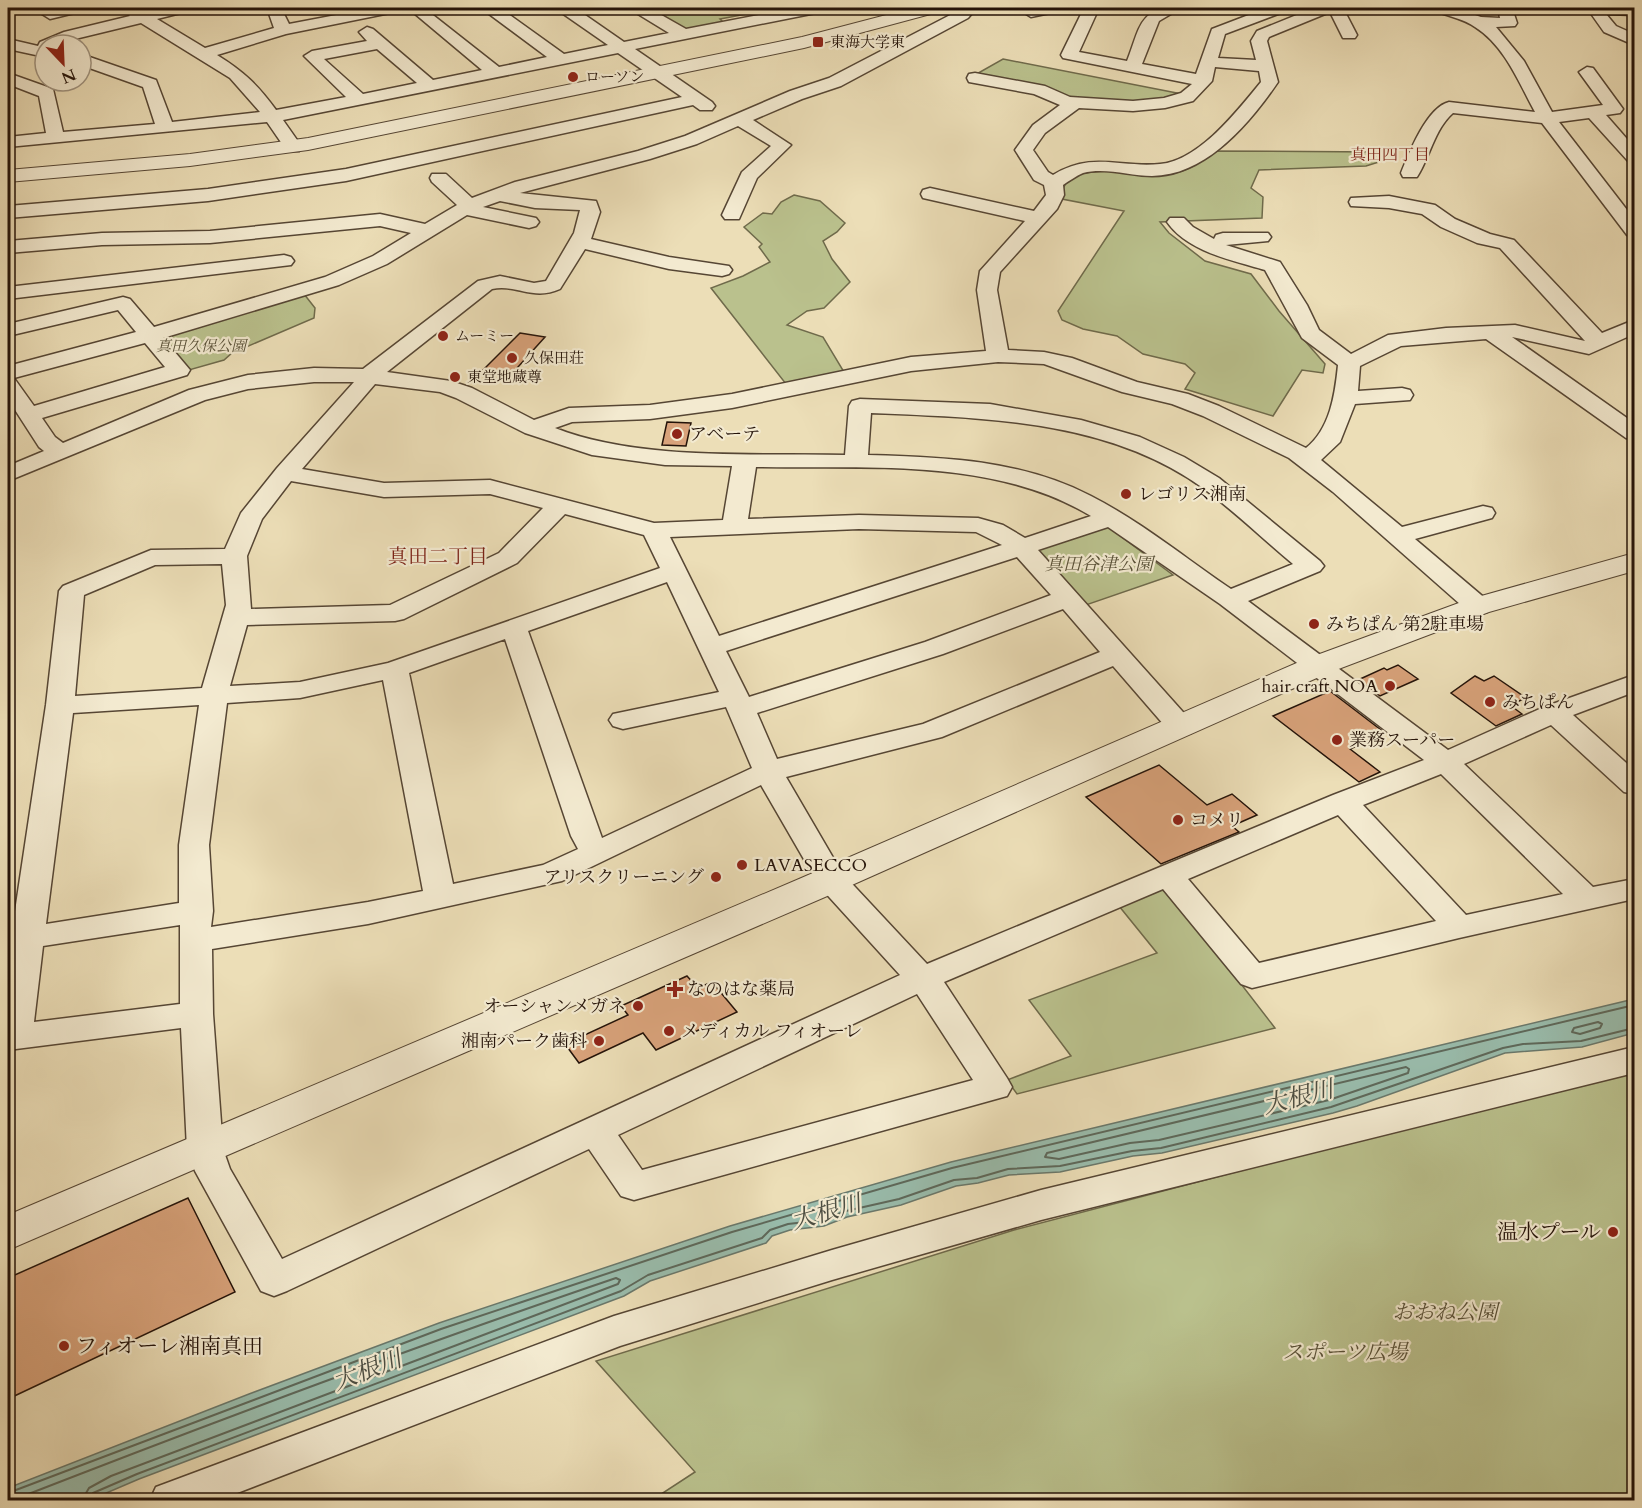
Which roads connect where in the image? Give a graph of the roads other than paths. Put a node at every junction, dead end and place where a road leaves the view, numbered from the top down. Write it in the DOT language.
graph roads {
  1 [pos="77,8"];
  2 [pos="128,8"];
  3 [pos="183,8"];
  4 [pos="274,8"];
  5 [pos="394,8"];
  6 [pos="415,8"];
  7 [pos="491,8"];
  8 [pos="565,8"];
  9 [pos="639,8"];
  10 [pos="816,8"];
  11 [pos="932,8"];
  12 [pos="964,8"];
  13 [pos="1054,8"];
  14 [pos="1091,8"];
  15 [pos="1170,8"];
  16 [pos="1280,8"];
  17 [pos="1326,8"];
  18 [pos="1336,8"];
  19 [pos="1440,8"];
  20 [pos="1504,8"];
  21 [pos="1635,10"];
  22 [pos="1030,12"];
  23 [pos="50,14"];
  24 [pos="350,16"];
  25 [pos="143,17"];
  26 [pos="1479,22"];
  27 [pos="283,30"];
  28 [pos="74,33"];
  29 [pos="683,34"];
  30 [pos="1349,35"];
  31 [pos="1635,40"];
  32 [pos="380,43"];
  33 [pos="8,44"];
  34 [pos="621,46"];
  35 [pos="33,47"];
  36 [pos="204,54"];
  37 [pos="560,59"];
  38 [pos="1210,62"];
  39 [pos="93,63"];
  40 [pos="1265,66"];
  41 [pos="1133,67"];
  42 [pos="495,72"];
  43 [pos="658,72"];
  44 [pos="1587,72"];
  45 [pos="8,78"];
  46 [pos="975,78"];
  47 [pos="1204,81"];
  48 [pos="429,85"];
  49 [pos="358,99"];
  50 [pos="696,99"];
  51 [pos="1076,102"];
  52 [pos="1594,112"];
  53 [pos="271,116"];
  54 [pos="1547,118"];
  55 [pos="736,122"];
  56 [pos="165,128"];
  57 [pos="55,136"];
  58 [pos="8,142"];
  59 [pos="294,147"];
  60 [pos="1635,157"];
  61 [pos="1410,173"];
  62 [pos="8,176"];
  63 [pos="439,178"];
  64 [pos="1053,182"];
  65 [pos="259,188"];
  66 [pos="930,194"];
  67 [pos="498,195"];
  68 [pos="1360,199"];
  69 [pos="466,208"];
  70 [pos="8,212"];
  71 [pos="732,215"];
  72 [pos="1039,218"];
  73 [pos="1177,222"];
  74 [pos="516,223"];
  75 [pos="276,230"];
  76 [pos="428,231"];
  77 [pos="1635,231"];
  78 [pos="579,242"];
  79 [pos="8,247"];
  80 [pos="284,261"];
  81 [pos="722,270"];
  82 [pos="293,292"];
  83 [pos="8,293"];
  84 [pos="1635,326"];
  85 [pos="8,330"];
  86 [pos="1490,332"];
  87 [pos="150,335"];
  88 [pos="1599,343"];
  89 [pos="998,356"];
  90 [pos="1348,363"];
  91 [pos="8,373"];
  92 [pos="368,376"];
  93 [pos="8,383"];
  94 [pos="1401,395"];
  95 [pos="1346,398"];
  96 [pos="30,414"];
  97 [pos="533,428"];
  98 [pos="1635,433"];
  99 [pos="60,452"];
  100 [pos="1306,460"];
  101 [pos="745,461"];
  102 [pos="856,462"];
  103 [pos="285,473"];
  104 [pos="8,474"];
  105 [pos="560,505"];
  106 [pos="1483,513"];
  107 [pos="1111,518"];
  108 [pos="734,527"];
  109 [pos="654,530"];
  110 [pos="1397,536"];
  111 [pos="1022,547"];
  112 [pos="234,556"];
  113 [pos="1635,562"];
  114 [pos="674,572"];
  115 [pos="1068,598"];
  116 [pos="1229,599"];
  117 [pos="1478,606"];
  118 [pos="235,617"];
  119 [pos="514,628"];
  120 [pos="710,648"];
  121 [pos="1116,655"];
  122 [pos="1317,666"];
  123 [pos="395,669"];
  124 [pos="1635,683"];
  125 [pos="214,695"];
  126 [pos="738,703"];
  127 [pos="60,705"];
  128 [pos="1554,713"];
  129 [pos="623,720"];
  130 [pos="1181,727"];
  131 [pos="1445,762"];
  132 [pos="769,773"];
  133 [pos="1635,785"];
  134 [pos="1342,802"];
  135 [pos="596,853"];
  136 [pos="1169,876"];
  137 [pos="831,880"];
  138 [pos="1635,890"];
  139 [pos="440,898"];
  140 [pos="1588,900"];
  141 [pos="196,926"];
  142 [pos="1459,927"];
  143 [pos="27,938"];
  144 [pos="921,979"];
  145 [pos="197,1014"];
  146 [pos="11,1038"];
  147 [pos="1635,1059"];
  148 [pos="596,1131"];
  149 [pos="206,1149"];
  150 [pos="8,1233"];
  151 [pos="171,1500"];
  1 -- 23 [label="street"];
  2 -- 25 [label="street"];
  3 -- 25 [label="street"];
  4 -- 27 [label="street"];
  5 -- 24 [label="street"];
  6 -- 42 [label="street"];
  7 -- 37 [label="street"];
  8 -- 34 [label="street"];
  9 -- 29 [label="street"];
  10 -- 29 [label="street"];
  11 -- 43 [label="street"];
  12 -- 55 [label="street"];
  13 -- 22 [label="street"];
  14 -- 41 [label="street"];
  15 -- 41 [label="street"];
  16 -- 38 [label="street"];
  17 -- 40 [label="street"];
  18 -- 30 [label="street"];
  19 -- 26 [label="street"];
  20 -- 26 [label="street"];
  21 -- 31 [label="street"];
  24 -- 27 [label="street"];
  24 -- 32 [label="street"];
  25 -- 28 [label="street"];
  25 -- 36 [label="street"];
  26 -- 54 [label="street"];
  27 -- 36 [label="street"];
  29 -- 34 [label="street"];
  32 -- 48 [label="street"];
  32 -- 49 [label="street"];
  33 -- 35 [label="street"];
  34 -- 37 [label="street"];
  34 -- 43 [label="street"];
  36 -- 53 [label="street"];
  37 -- 42 [label="street"];
  38 -- 40 [label="street"];
  38 -- 47 [label="street"];
  39 -- 56 [label="street"];
  40 -- 64 [label="street"];
  41 -- 47 [label="street"];
  42 -- 48 [label="street"];
  43 -- 50 [label="street"];
  43 -- 59 [label="street"];
  44 -- 52 [label="street"];
  45 -- 57 [label="street"];
  46 -- 51 [label="street"];
  47 -- 51 [label="street"];
  48 -- 49 [label="street"];
  49 -- 53 [label="street"];
  50 -- 55 [label="street"];
  50 -- 65 [label="street"];
  51 -- 64 [label="street"];
  52 -- 54 [label="street"];
  52 -- 60 [label="street"];
  53 -- 56 [label="street"];
  53 -- 59 [label="street"];
  54 -- 61 [label="street"];
  54 -- 77 [label="street"];
  55 -- 67 [label="street"];
  55 -- 71 [label="street"];
  56 -- 57 [label="street"];
  57 -- 58 [label="street"];
  59 -- 62 [label="street"];
  63 -- 69 [label="street"];
  64 -- 72 [label="street"];
  65 -- 70 [label="street"];
  65 -- 75 [label="street"];
  66 -- 72 [label="street"];
  67 -- 69 [label="street"];
  67 -- 78 [label="street"];
  68 -- 88 [label="street"];
  69 -- 74 [label="street"];
  69 -- 76 [label="street"];
  72 -- 89 [label="street"];
  73 -- 90 [label="street"];
  75 -- 76 [label="street"];
  75 -- 79 [label="street"];
  75 -- 80 [label="street"];
  76 -- 82 [label="street"];
  78 -- 81 [label="street"];
  78 -- 92 [label="street"];
  80 -- 82 [label="street"];
  80 -- 83 [label="street"];
  82 -- 87 [label="street"];
  84 -- 88 [label="street"];
  85 -- 87 [label="street"];
  86 -- 88 [label="street"];
  86 -- 90 [label="street"];
  86 -- 98 [label="street"];
  87 -- 91 [label="street"];
  87 -- 96 [label="street"];
  89 -- 97 [label="street"];
  89 -- 100 [label="street"];
  90 -- 95 [label="street"];
  92 -- 97 [label="street"];
  92 -- 99 [label="street"];
  92 -- 103 [label="street"];
  93 -- 96 [label="street"];
  94 -- 95 [label="street"];
  95 -- 100 [label="street"];
  96 -- 99 [label="street"];
  97 -- 101 [label="street"];
  99 -- 104 [label="street"];
  100 -- 110 [label="street"];
  101 -- 102 [label="street"];
  101 -- 108 [label="street"];
  102 -- 107 [label="street"];
  102 -- 116 [label="street"];
  103 -- 105 [label="street"];
  103 -- 112 [label="street"];
  105 -- 109 [label="street"];
  105 -- 118 [label="street"];
  106 -- 110 [label="street"];
  107 -- 111 [label="street"];
  107 -- 116 [label="street"];
  108 -- 109 [label="street"];
  108 -- 111 [label="street"];
  109 -- 114 [label="street"];
  110 -- 117 [label="street"];
  111 -- 115 [label="street"];
  111 -- 120 [label="street"];
  112 -- 118 [label="street"];
  112 -- 127 [label="street"];
  113 -- 117 [label="street"];
  114 -- 119 [label="street"];
  114 -- 120 [label="street"];
  115 -- 121 [label="street"];
  115 -- 126 [label="street"];
  116 -- 122 [label="street"];
  117 -- 122 [label="street"];
  118 -- 125 [label="street"];
  119 -- 123 [label="street"];
  119 -- 135 [label="street"];
  120 -- 126 [label="street"];
  121 -- 130 [label="street"];
  121 -- 132 [label="street"];
  122 -- 130 [label="street"];
  122 -- 131 [label="street"];
  123 -- 125 [label="street"];
  123 -- 139 [label="street"];
  124 -- 128 [label="street"];
  125 -- 127 [label="street"];
  125 -- 141 [label="street"];
  126 -- 129 [label="street"];
  126 -- 132 [label="street"];
  127 -- 143 [label="street"];
  128 -- 131 [label="street"];
  128 -- 133 [label="street"];
  130 -- 137 [label="street"];
  131 -- 134 [label="street"];
  131 -- 140 [label="street"];
  132 -- 135 [label="street"];
  132 -- 137 [label="street"];
  134 -- 136 [label="street"];
  134 -- 142 [label="street"];
  135 -- 139 [label="street"];
  136 -- 142 [label="street"];
  136 -- 144 [label="street"];
  137 -- 144 [label="street"];
  137 -- 149 [label="street"];
  138 -- 140 [label="street"];
  139 -- 141 [label="street"];
  140 -- 142 [label="street"];
  141 -- 143 [label="street"];
  141 -- 145 [label="street"];
  143 -- 146 [label="street"];
  144 -- 148 [label="street"];
  144 -- 148 [label="street"];
  145 -- 146 [label="street"];
  145 -- 149 [label="street"];
  147 -- 151 [label="street"];
  148 -- 149 [label="street"];
  149 -- 150 [label="street"];
}
